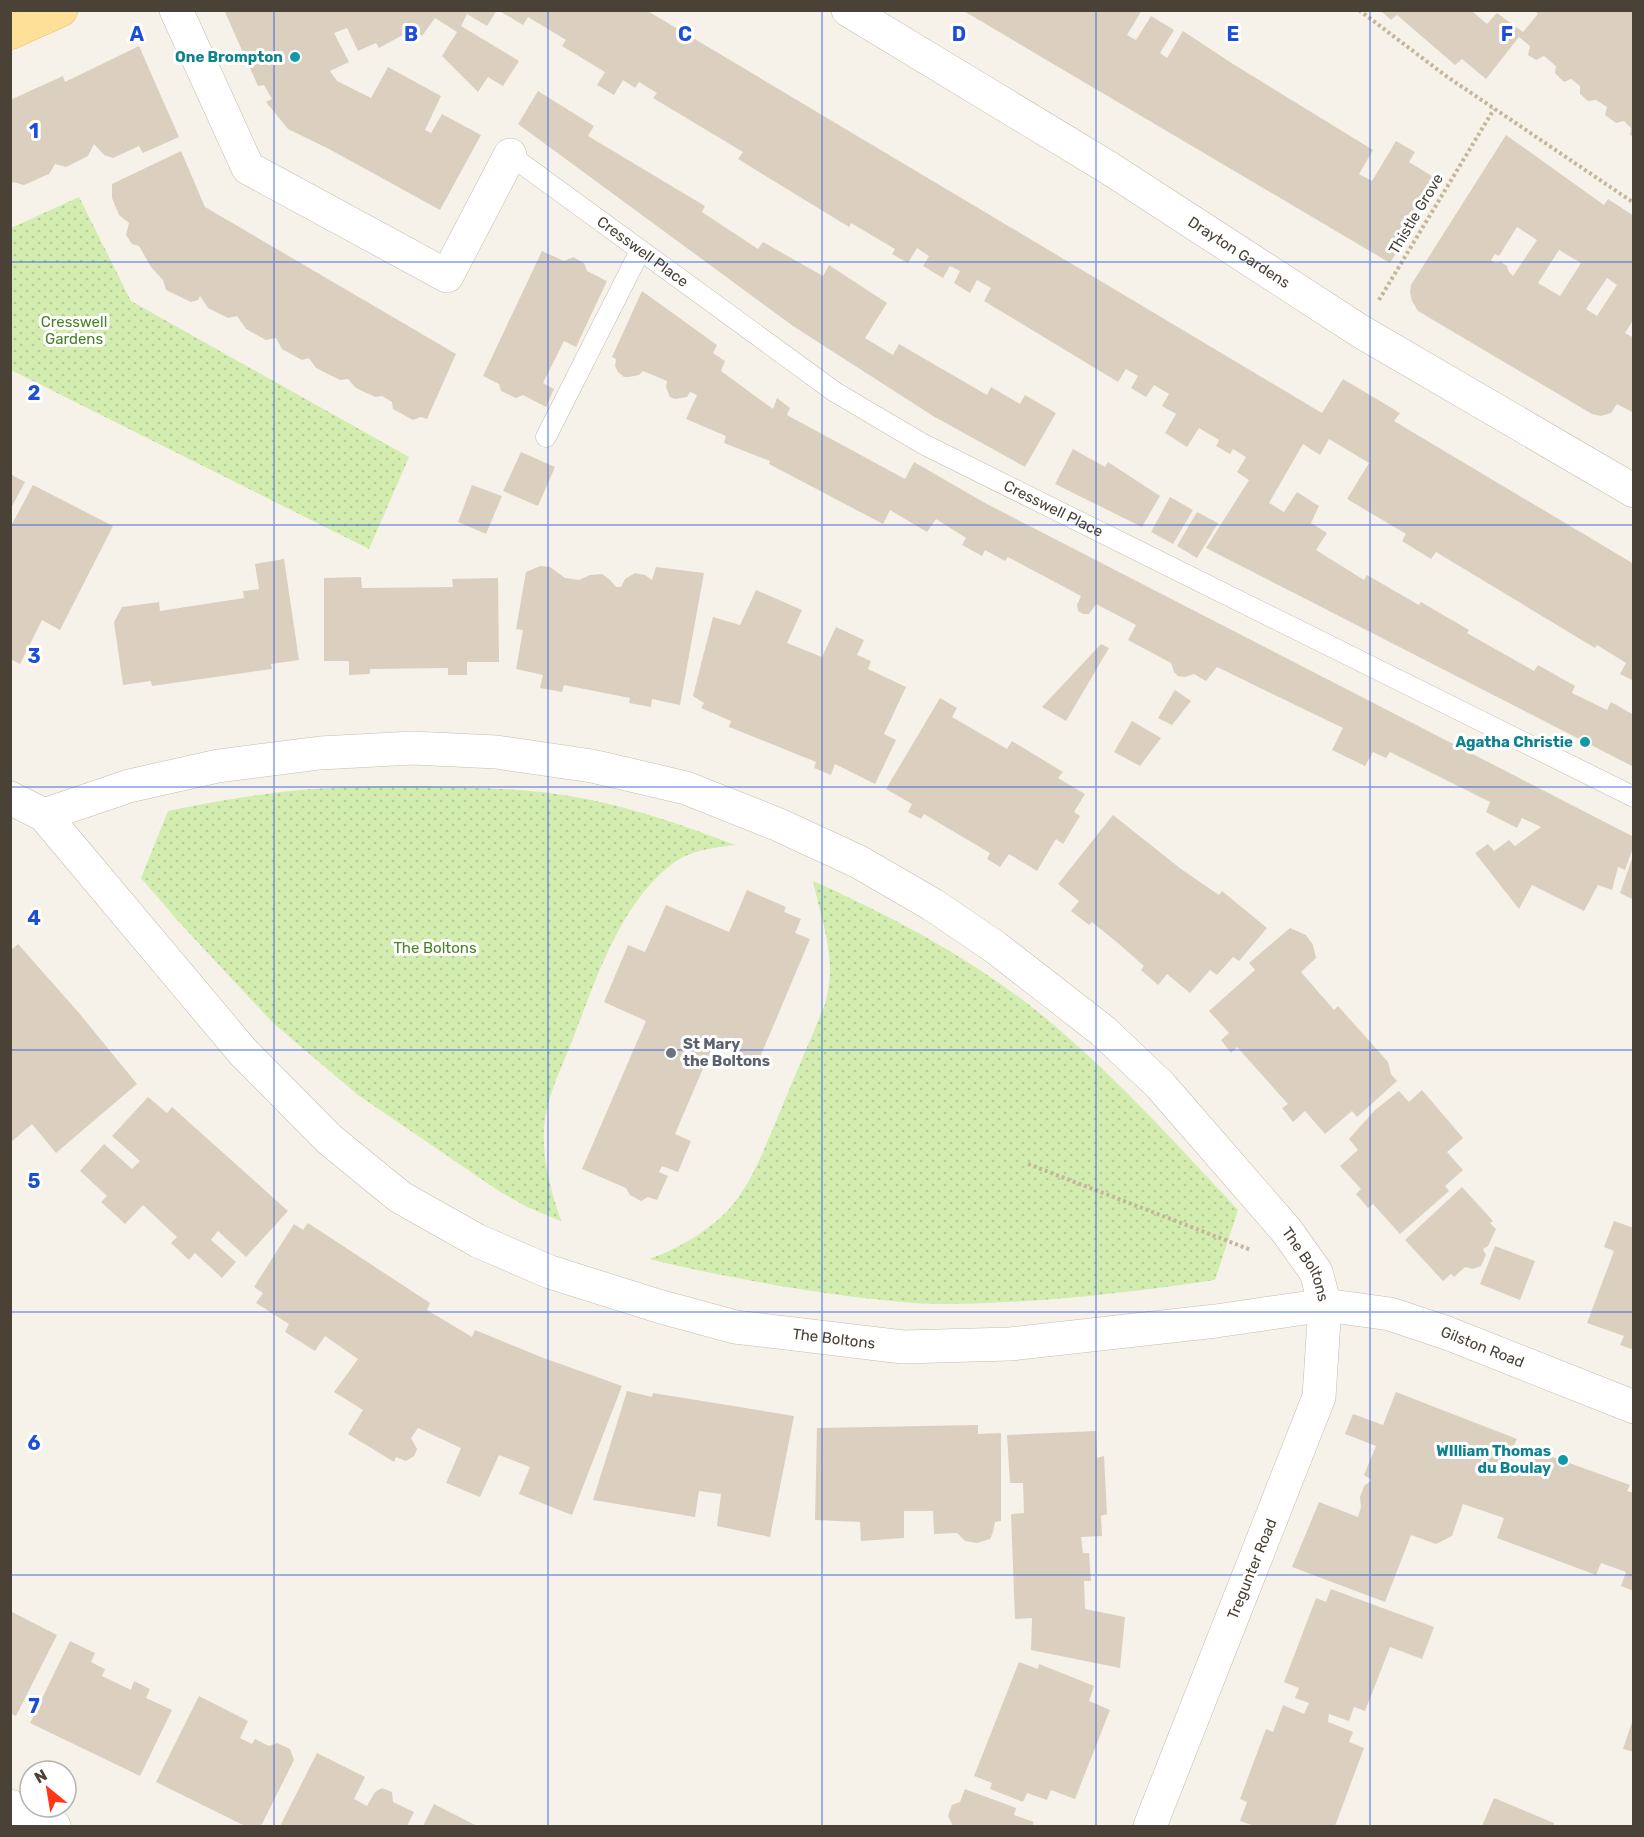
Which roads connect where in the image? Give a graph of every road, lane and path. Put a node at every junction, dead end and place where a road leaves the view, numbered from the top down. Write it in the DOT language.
graph roads {
  1 [pos="176,10"];
  2 [pos="848,10"];
  3 [pos="1359,10"];
  4 [pos="58,11"];
  5 [pos="10,33"];
  6 [pos="1494,109"];
  7 [pos="510,155"];
  8 [pos="1634,204"];
  9 [pos="640,251"];
  10 [pos="1360,331"];
  11 [pos="546,437"];
  12 [pos="1634,491"];
  13 [pos="1634,797"];
  14 [pos="10,798"];
  15 [pos="45,815"];
  16 [pos="1028,1164"];
  17 [pos="1228,1241"];
  18 [pos="1325,1305"];
  19 [pos="1634,1407"];
  20 [pos="10,1806"];
  21 [pos="54,1827"];
  22 [pos="1150,1827"];
  1 -- 7 [label="street"];
  2 -- 10 [label="street, Drayton Gardens"];
  3 -- 6 [label="path"];
  4 -- 5 [label="main road"];
  6 -- 8 [label="path"];
  6 -- 10 [label="path, Thistle Grove"];
  7 -- 9 [label="lane, Cresswell Place"];
  9 -- 11 [label="lane"];
  9 -- 13 [label="lane, Cresswell Place"];
  10 -- 12 [label="street, Drayton Gardens"];
  14 -- 15 [label="street"];
  15 -- 18 [label="street, The Boltons"];
  15 -- 18 [label="street, The Boltons"];
  16 -- 17 [label="path"];
  18 -- 19 [label="street, Gilston Road"];
  18 -- 22 [label="street, Tregunter Road"];
  20 -- 21 [label="street"];
}
